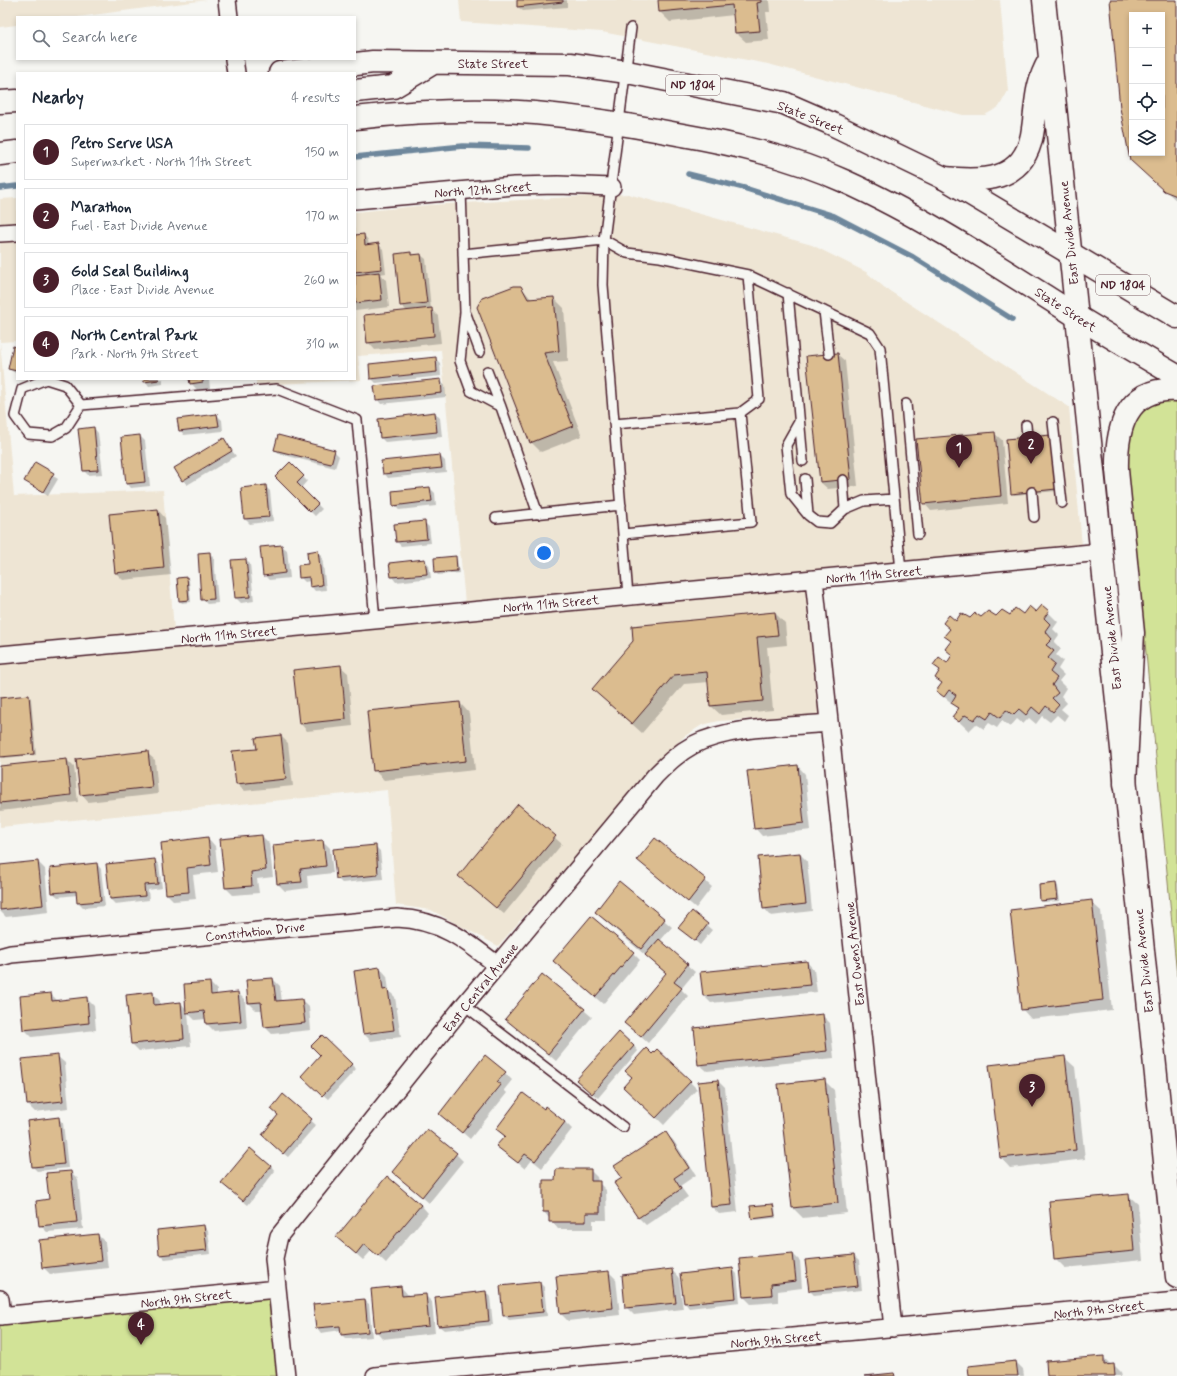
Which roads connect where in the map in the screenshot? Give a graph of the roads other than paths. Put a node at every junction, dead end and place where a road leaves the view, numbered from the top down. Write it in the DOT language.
graph roads {
  1 [pos="227,0"];
  2 [pos="1044,0"];
  3 [pos="229,16"];
  4 [pos="631,28"];
  5 [pos="234,60"];
  6 [pos="1050,60"];
  7 [pos="433,63"];
  8 [pos="236,72"];
  9 [pos="288,72"];
  10 [pos="627,72"];
  11 [pos="356,91"];
  12 [pos="16,100"];
  13 [pos="0,102"];
  14 [pos="356,118"];
  15 [pos="618,124"];
  16 [pos="16,152"];
  17 [pos="0,154"];
  18 [pos="944,178"];
  19 [pos="612,187"];
  20 [pos="461,190"];
  21 [pos="356,200"];
  22 [pos="16,232"];
  23 [pos="0,233"];
  24 [pos="604,240"];
  25 [pos="1070,253"];
  26 [pos="463,254"];
  27 [pos="748,275"];
  28 [pos="788,293"];
  29 [pos="824,310"];
  30 [pos="465,312"];
  31 [pos="1077,317"];
  32 [pos="1177,317"];
  33 [pos="480,352"];
  34 [pos="829,354"];
  35 [pos="487,371"];
  36 [pos="1177,376"];
  37 [pos="44,380"];
  38 [pos="49,380"];
  39 [pos="1177,390"];
  40 [pos="906,404"];
  41 [pos="81,405"];
  42 [pos="501,408"];
  43 [pos="740,413"];
  44 [pos="799,422"];
  45 [pos="1053,422"];
  46 [pos="614,424"];
  47 [pos="1026,425"];
  48 [pos="1027,437"];
  49 [pos="803,461"];
  50 [pos="805,479"];
  51 [pos="843,480"];
  52 [pos="1032,492"];
  53 [pos="894,499"];
  54 [pos="1062,503"];
  55 [pos="621,505"];
  56 [pos="845,509"];
  57 [pos="538,514"];
  58 [pos="808,515"];
  59 [pos="1034,517"];
  60 [pos="496,518"];
  61 [pos="623,534"];
  62 [pos="918,534"];
  63 [pos="1102,552"];
  64 [pos="901,571"];
  65 [pos="814,580"];
  66 [pos="628,596"];
  67 [pos="375,620"];
  68 [pos="0,655"];
  69 [pos="829,723"];
  70 [pos="1125,784"];
  71 [pos="0,957"];
  72 [pos="498,965"];
  73 [pos="464,1005"];
  74 [pos="623,1127"];
  75 [pos="1177,1277"];
  76 [pos="277,1289"];
  77 [pos="0,1299"];
  78 [pos="1177,1301"];
  79 [pos="1,1316"];
  80 [pos="893,1328"];
  81 [pos="286,1376"];
  82 [pos="375,1376"];
  1 -- 3 [label="street"];
  2 -- 6 [label="main road, East Divide Avenue"];
  4 -- 10 [label="lane"];
  5 -- 8 [label="street"];
  6 -- 18 [label="main road"];
  6 -- 25 [label="main road, East Divide Avenue"];
  7 -- 9 [label="main road, State Street / ND 1804"];
  7 -- 10 [label="main road, State Street / ND 1804"];
  7 -- 11 [label="main road"];
  10 -- 15 [label="lane"];
  10 -- 18 [label="main road, State Street / ND 1804"];
  12 -- 13 [label="main road"];
  14 -- 15 [label="main road, State Street"];
  15 -- 19 [label="lane"];
  15 -- 31 [label="main road, State Street"];
  16 -- 17 [label="main road"];
  18 -- 25 [label="main road, State Street / ND 1804"];
  19 -- 20 [label="street, North 12th Street"];
  19 -- 24 [label="lane"];
  20 -- 21 [label="street, North 12th Street"];
  20 -- 26 [label="lane"];
  22 -- 23 [label="street"];
  24 -- 26 [label="lane"];
  24 -- 27 [label="lane"];
  24 -- 46 [label="lane"];
  25 -- 31 [label="main road, East Divide Avenue"];
  25 -- 32 [label="main road, State Street / ND 1804"];
  26 -- 30 [label="lane"];
  27 -- 28 [label="lane"];
  27 -- 43 [label="lane"];
  28 -- 29 [label="lane"];
  28 -- 44 [label="lane"];
  29 -- 34 [label="lane"];
  29 -- 53 [label="lane"];
  30 -- 33 [label="lane"];
  30 -- 42 [label="lane"];
  31 -- 36 [label="main road, State Street"];
  31 -- 63 [label="main road, East Divide Avenue"];
  35 -- 42 [label="lane"];
  37 -- 41 [label="lane"];
  38 -- 41 [label="lane"];
  39 -- 70 [label="main road"];
  40 -- 62 [label="lane"];
  41 -- 67 [label="lane"];
  42 -- 57 [label="lane"];
  43 -- 46 [label="lane"];
  43 -- 61 [label="lane"];
  44 -- 49 [label="lane"];
  44 -- 58 [label="lane"];
  45 -- 54 [label="lane"];
  46 -- 55 [label="lane"];
  47 -- 48 [label="lane"];
  50 -- 58 [label="lane"];
  51 -- 56 [label="lane"];
  52 -- 59 [label="lane"];
  53 -- 56 [label="lane"];
  53 -- 64 [label="lane"];
  55 -- 57 [label="lane"];
  55 -- 61 [label="lane"];
  56 -- 58 [label="lane"];
  57 -- 60 [label="lane"];
  61 -- 66 [label="lane"];
  63 -- 64 [label="street, North 11th Street"];
  63 -- 70 [label="main road, East Divide Avenue"];
  64 -- 65 [label="street, North 11th Street"];
  65 -- 66 [label="street, North 11th Street"];
  65 -- 69 [label="street, East Owens Avenue"];
  66 -- 67 [label="street, North 11th Street"];
  67 -- 68 [label="street, North 11th Street"];
  69 -- 72 [label="street, East Central Avenue"];
  69 -- 80 [label="street, East Owens Avenue"];
  70 -- 75 [label="main road, East Divide Avenue"];
  71 -- 72 [label="street, Constitution Drive"];
  72 -- 73 [label="street, East Central Avenue"];
  73 -- 74 [label="lane"];
  73 -- 76 [label="street, East Central Avenue"];
  76 -- 79 [label="street, North 9th Street"];
  76 -- 81 [label="street, East Central Avenue"];
  77 -- 79 [label="street"];
  78 -- 80 [label="street, North 9th Street"];
  80 -- 82 [label="street, North 9th Street"];
}
